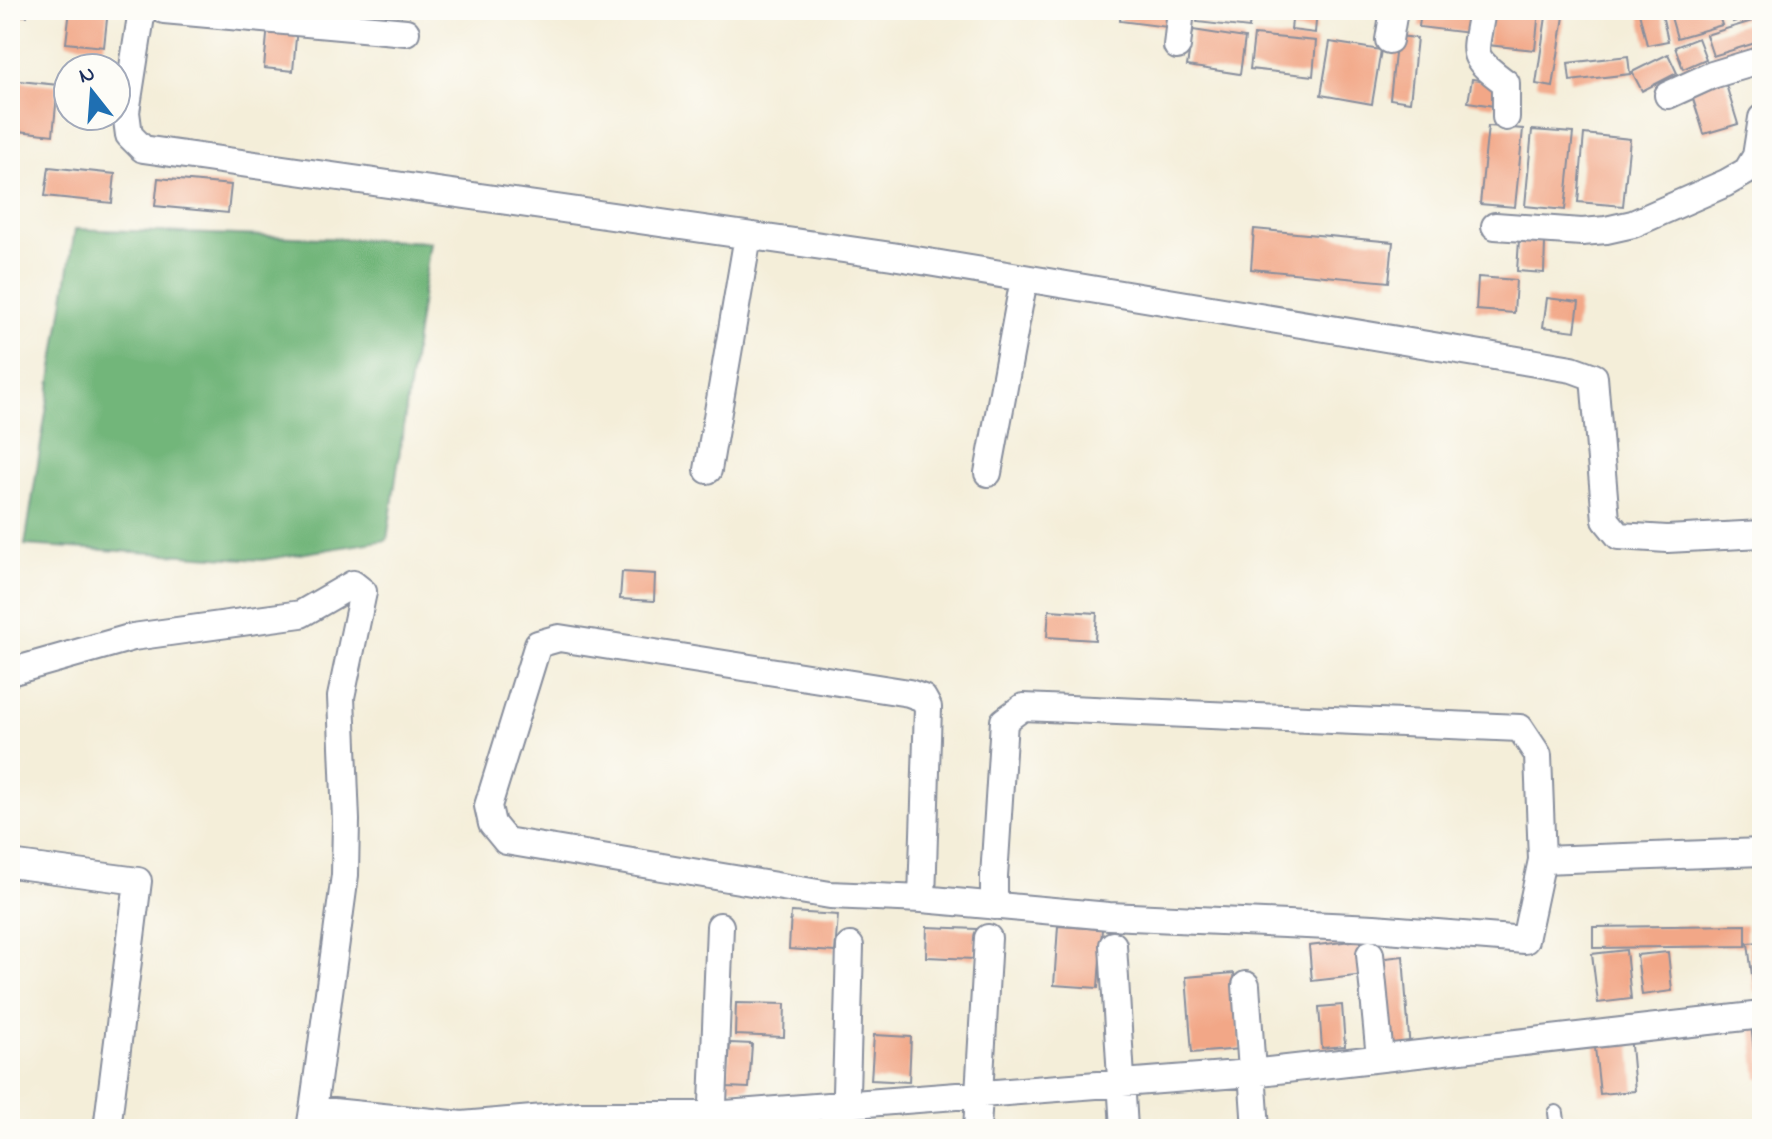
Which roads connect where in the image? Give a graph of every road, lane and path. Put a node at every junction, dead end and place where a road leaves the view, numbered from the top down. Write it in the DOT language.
graph roads {
  1 [pos="142,10"];
  2 [pos="164,10"];
  3 [pos="1181,10"];
  4 [pos="1394,10"];
  5 [pos="1482,10"];
  6 [pos="406,32"];
  7 [pos="1389,40"];
  8 [pos="1177,46"];
  9 [pos="1762,60"];
  10 [pos="1668,95"];
  11 [pos="1506,117"];
  12 [pos="1762,118"];
  13 [pos="1495,226"];
  14 [pos="748,236"];
  15 [pos="1024,279"];
  16 [pos="708,470"];
  17 [pos="988,473"];
  18 [pos="1762,534"];
  19 [pos="10,672"];
  20 [pos="1762,852"];
  21 [pos="1542,860"];
  22 [pos="10,864"];
  23 [pos="922,899"];
  24 [pos="994,906"];
  25 [pos="720,926"];
  26 [pos="988,938"];
  27 [pos="1113,945"];
  28 [pos="850,946"];
  29 [pos="1370,954"];
  30 [pos="1246,985"];
  31 [pos="1762,1015"];
  32 [pos="1380,1058"];
  33 [pos="1251,1073"];
  34 [pos="1121,1085"];
  35 [pos="978,1095"];
  36 [pos="1556,1113"];
  37 [pos="845,1116"];
  38 [pos="312,1119"];
  39 [pos="580,1122"];
  40 [pos="713,1122"];
  41 [pos="396,1124"];
  42 [pos="476,1126"];
  43 [pos="107,1129"];
  44 [pos="977,1129"];
  45 [pos="1124,1129"];
  46 [pos="1256,1129"];
  47 [pos="1558,1129"];
  1 -- 14 [label="street"];
  2 -- 6 [label="street"];
  3 -- 8 [label="street"];
  4 -- 7 [label="street"];
  5 -- 11 [label="street"];
  9 -- 10 [label="street"];
  12 -- 13 [label="street"];
  14 -- 15 [label="street"];
  14 -- 16 [label="street"];
  15 -- 17 [label="street"];
  15 -- 18 [label="street"];
  19 -- 38 [label="street"];
  20 -- 21 [label="street"];
  21 -- 24 [label="street"];
  21 -- 24 [label="street"];
  22 -- 43 [label="street"];
  23 -- 23 [label="street"];
  23 -- 24 [label="street"];
  25 -- 40 [label="street"];
  26 -- 35 [label="street"];
  27 -- 34 [label="street"];
  28 -- 37 [label="street"];
  29 -- 32 [label="street"];
  30 -- 33 [label="street"];
  31 -- 32 [label="street"];
  32 -- 33 [label="street"];
  33 -- 34 [label="street"];
  33 -- 46 [label="street"];
  34 -- 35 [label="street"];
  34 -- 45 [label="street"];
  35 -- 37 [label="street"];
  35 -- 44 [label="street"];
  36 -- 47 [label="lane"];
  37 -- 40 [label="street"];
  38 -- 41 [label="street"];
  39 -- 40 [label="street"];
  39 -- 42 [label="street"];
  41 -- 42 [label="street"];
}
